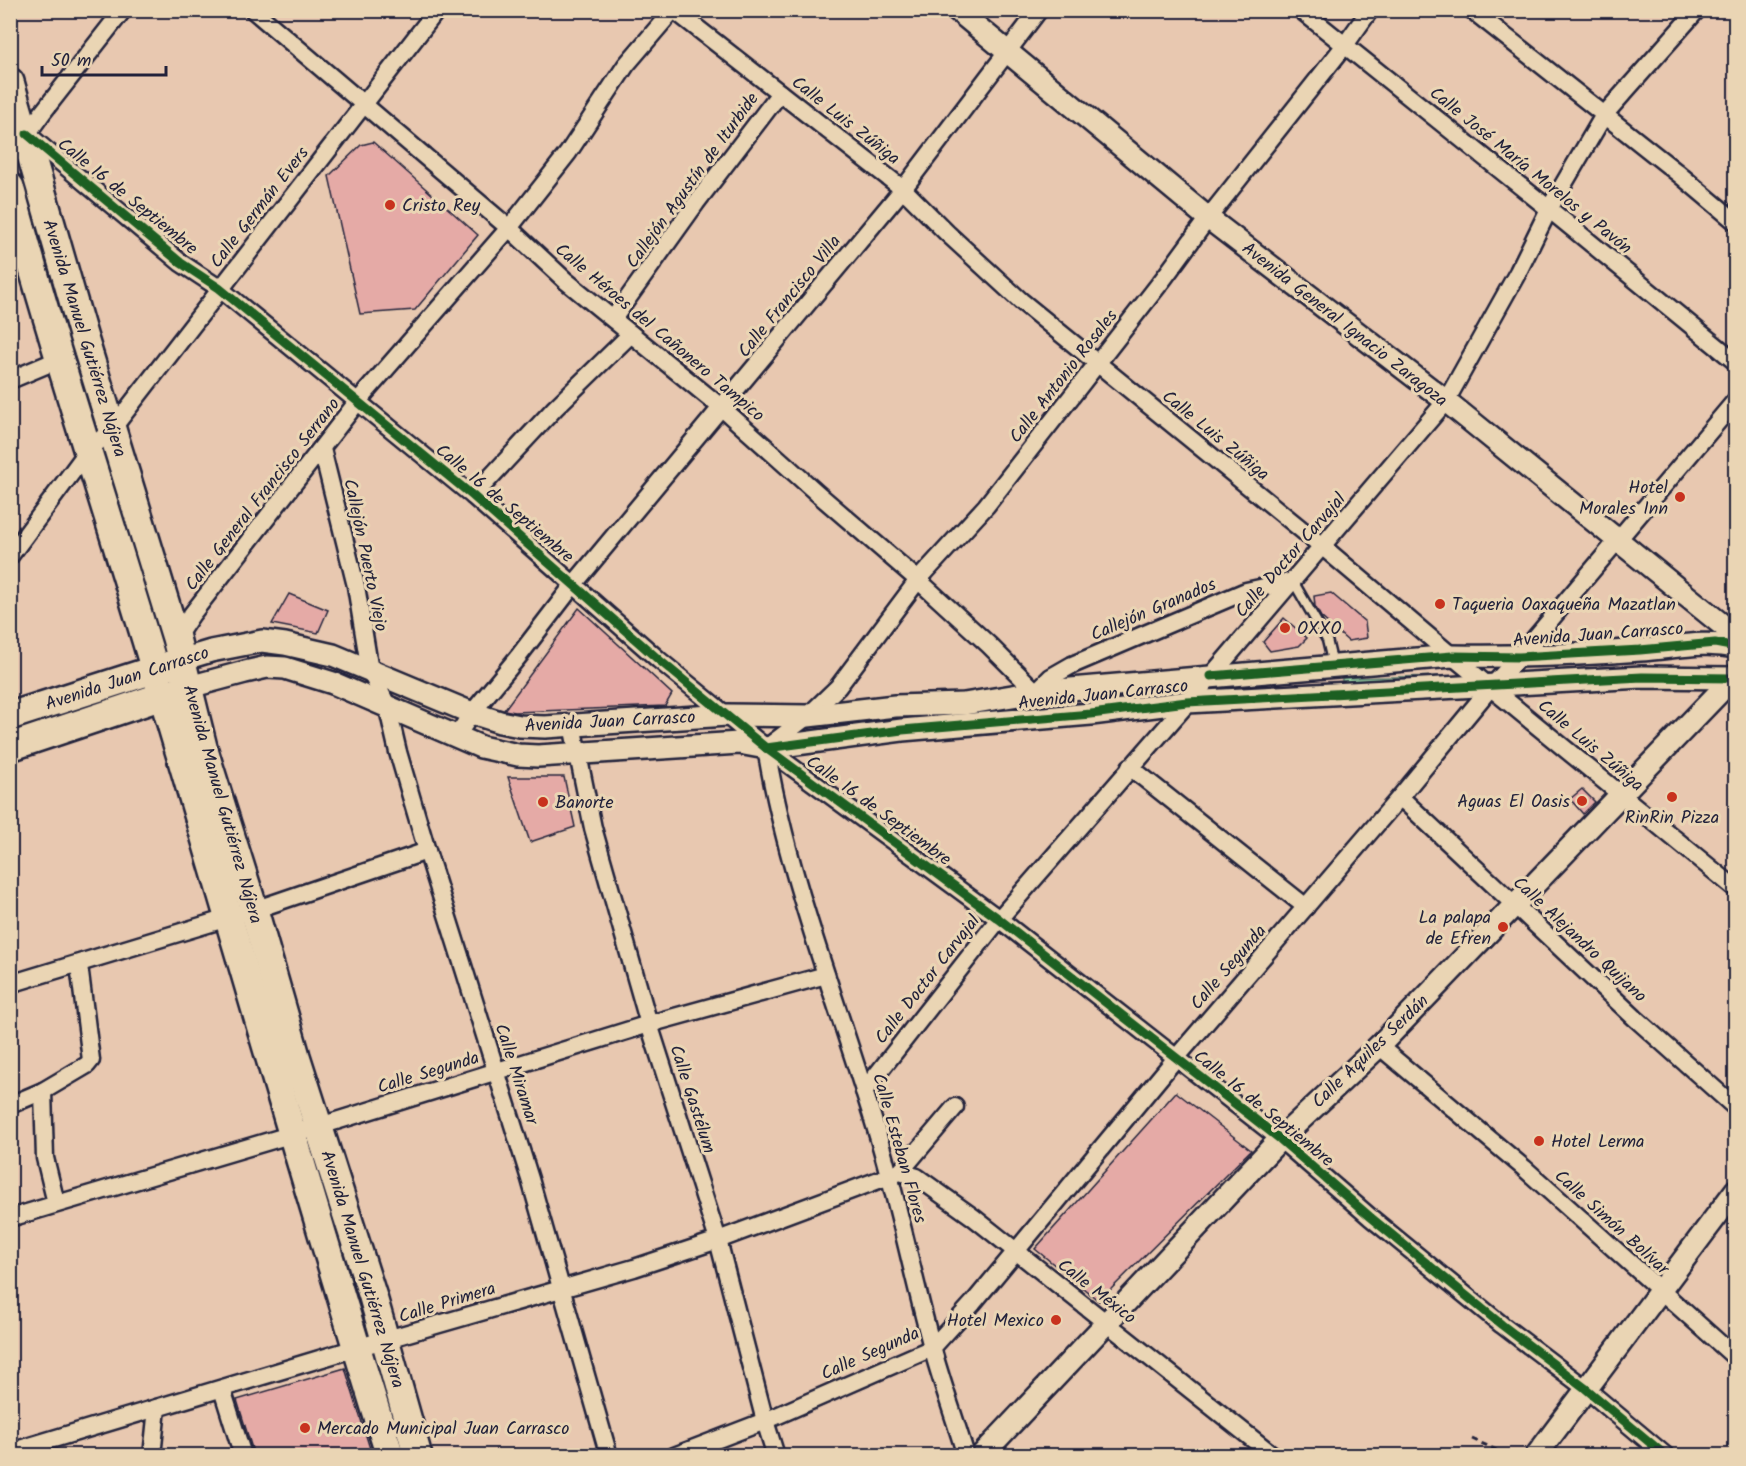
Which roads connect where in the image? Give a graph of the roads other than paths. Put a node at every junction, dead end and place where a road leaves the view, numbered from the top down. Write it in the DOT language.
graph roads {
  1 [pos="123,10"];
  2 [pos="253,10"];
  3 [pos="437,10"];
  4 [pos="673,10"];
  5 [pos="957,10"];
  6 [pos="1040,10"];
  7 [pos="1301,10"];
  8 [pos="1370,10"];
  9 [pos="1472,10"];
  10 [pos="1697,10"];
  11 [pos="1346,45"];
  12 [pos="1008,51"];
  13 [pos="10,82"];
  14 [pos="780,93"];
  15 [pos="364,105"];
  16 [pos="1604,115"];
  17 [pos="27,134"];
  18 [pos="10,158"];
  19 [pos="10,187"];
  20 [pos="903,189"];
  21 [pos="1549,209"];
  22 [pos="1208,218"];
  23 [pos="1736,222"];
  24 [pos="509,228"];
  25 [pos="219,288"];
  26 [pos="613,320"];
  27 [pos="631,334"];
  28 [pos="60,359"];
  29 [pos="1736,362"];
  30 [pos="1098,363"];
  31 [pos="10,380"];
  32 [pos="1736,400"];
  33 [pos="358,401"];
  34 [pos="1446,401"];
  35 [pos="723,408"];
  36 [pos="112,429"];
  37 [pos="322,448"];
  38 [pos="87,452"];
  39 [pos="473,496"];
  40 [pos="1618,540"];
  41 [pos="1323,547"];
  42 [pos="10,556"];
  43 [pos="918,580"];
  44 [pos="1293,581"];
  45 [pos="574,584"];
  46 [pos="1736,636"];
  47 [pos="1736,647"];
  48 [pos="179,649"];
  49 [pos="1640,650"];
  50 [pos="1452,656"];
  51 [pos="1519,657"];
  52 [pos="1333,665"];
  53 [pos="155,670"];
  54 [pos="370,671"];
  55 [pos="1211,676"];
  56 [pos="1734,676"];
  57 [pos="1642,677"];
  58 [pos="189,687"];
  59 [pos="1491,687"];
  60 [pos="1036,692"];
  61 [pos="1335,694"];
  62 [pos="163,696"];
  63 [pos="1187,702"];
  64 [pos="387,705"];
  65 [pos="472,713"];
  66 [pos="727,715"];
  67 [pos="10,716"];
  68 [pos="808,716"];
  69 [pos="1039,718"];
  70 [pos="572,725"];
  71 [pos="456,737"];
  72 [pos="10,747"];
  73 [pos="766,748"];
  74 [pos="577,754"];
  75 [pos="1130,767"];
  76 [pos="1620,794"];
  77 [pos="1400,797"];
  78 [pos="427,851"];
  79 [pos="1736,889"];
  80 [pos="1515,904"];
  81 [pos="1306,907"];
  82 [pos="254,910"];
  83 [pos="999,918"];
  84 [pos="227,919"];
  85 [pos="78,965"];
  86 [pos="826,975"];
  87 [pos="10,984"];
  88 [pos="649,1024"];
  89 [pos="1379,1046"];
  90 [pos="1176,1058"];
  91 [pos="495,1071"];
  92 [pos="43,1091"];
  93 [pos="864,1091"];
  94 [pos="10,1105"];
  95 [pos="956,1107"];
  96 [pos="1736,1108"];
  97 [pos="320,1126"];
  98 [pos="291,1135"];
  99 [pos="1280,1138"];
  100 [pos="895,1174"];
  101 [pos="1736,1190"];
  102 [pos="56,1203"];
  103 [pos="10,1218"];
  104 [pos="718,1240"];
  105 [pos="1016,1251"];
  106 [pos="562,1288"];
  107 [pos="1660,1292"];
  108 [pos="1106,1323"];
  109 [pos="385,1341"];
  110 [pos="356,1348"];
  111 [pos="932,1348"];
  112 [pos="1736,1358"];
  113 [pos="1585,1388"];
  114 [pos="222,1389"];
  115 [pos="158,1408"];
  116 [pos="765,1420"];
  117 [pos="10,1452"];
  118 [pos="152,1455"];
  119 [pos="243,1455"];
  120 [pos="390,1455"];
  121 [pos="418,1455"];
  122 [pos="609,1455"];
  123 [pos="674,1455"];
  124 [pos="776,1455"];
  125 [pos="966,1455"];
  126 [pos="981,1455"];
  127 [pos="1274,1455"];
  128 [pos="1536,1455"];
  129 [pos="1666,1455"];
  1 -- 17 [label="street"];
  2 -- 15 [label="street, Calle Héroes del Cañonero Tampico"];
  3 -- 15 [label="street, Calle Germán Evers"];
  4 -- 14 [label="street, Calle Luis Zúñiga"];
  4 -- 24 [label="street, Calle General Francisco Serrano"];
  5 -- 12 [label="street, Avenida General Ignacio Zaragoza"];
  6 -- 12 [label="street, Calle Francisco Villa"];
  7 -- 11 [label="street, Calle José María Morelos y Pavón"];
  8 -- 11 [label="street, Calle Antonio Rosales"];
  9 -- 16 [label="street"];
  10 -- 16 [label="street, Calle Doctor Carvajal"];
  11 -- 21 [label="street, Calle José María Morelos y Pavón"];
  11 -- 22 [label="street, Calle Antonio Rosales"];
  12 -- 20 [label="street, Calle Francisco Villa"];
  12 -- 22 [label="street, Avenida General Ignacio Zaragoza"];
  13 -- 17 [label="main road, Avenida Manuel Gutiérrez Nájera"];
  14 -- 20 [label="street, Calle Luis Zúñiga"];
  14 -- 26 [label="street, Callejón Agustín de Iturbide"];
  15 -- 24 [label="street, Calle Héroes del Cañonero Tampico"];
  15 -- 25 [label="street, Calle Germán Evers"];
  16 -- 21 [label="street, Calle Doctor Carvajal"];
  16 -- 23 [label="street"];
  17 -- 18 [label="street"];
  17 -- 25 [label="street, Calle 16 de Septiembre"];
  17 -- 36 [label="main road, Avenida Manuel Gutiérrez Nájera"];
  19 -- 28 [label="main road, Avenida Manuel Gutiérrez Nájera"];
  20 -- 30 [label="street, Calle Luis Zúñiga"];
  20 -- 35 [label="street, Calle Francisco Villa"];
  21 -- 29 [label="street, Calle José María Morelos y Pavón"];
  21 -- 34 [label="street, Calle Doctor Carvajal"];
  22 -- 30 [label="street, Calle Antonio Rosales"];
  22 -- 34 [label="street, Avenida General Ignacio Zaragoza"];
  24 -- 26 [label="street, Calle Héroes del Cañonero Tampico"];
  24 -- 33 [label="street, Calle General Francisco Serrano"];
  25 -- 33 [label="street, Calle 16 de Septiembre"];
  25 -- 36 [label="street, Calle Germán Evers"];
  26 -- 27 [label="street, Calle Héroes del Cañonero Tampico"];
  27 -- 35 [label="street, Calle Héroes del Cañonero Tampico"];
  27 -- 39 [label="street"];
  28 -- 31 [label="street"];
  28 -- 38 [label="main road, Avenida Manuel Gutiérrez Nájera"];
  30 -- 41 [label="street, Calle Luis Zúñiga"];
  30 -- 43 [label="street, Calle Antonio Rosales"];
  32 -- 40 [label="street, Calle Segunda"];
  33 -- 37 [label="street, Calle General Francisco Serrano"];
  33 -- 39 [label="street, Calle 16 de Septiembre"];
  34 -- 40 [label="street, Avenida General Ignacio Zaragoza"];
  34 -- 41 [label="street, Calle Doctor Carvajal"];
  35 -- 43 [label="street, Calle Héroes del Cañonero Tampico"];
  35 -- 45 [label="street, Calle Francisco Villa"];
  36 -- 38 [label="street, Calle Germán Evers"];
  36 -- 48 [label="main road, Avenida Manuel Gutiérrez Nájera"];
  37 -- 48 [label="street, Calle General Francisco Serrano"];
  37 -- 54 [label="street, Callejón Puerto Viejo"];
  38 -- 42 [label="street"];
  38 -- 53 [label="main road, Avenida Manuel Gutiérrez Nájera"];
  39 -- 45 [label="street, Calle 16 de Septiembre"];
  40 -- 46 [label="street, Avenida General Ignacio Zaragoza"];
  40 -- 51 [label="street, Calle Segunda"];
  41 -- 44 [label="street, Calle Doctor Carvajal"];
  41 -- 50 [label="street, Calle Luis Zúñiga"];
  43 -- 60 [label="street, Calle Héroes del Cañonero Tampico"];
  43 -- 68 [label="street, Calle Antonio Rosales"];
  44 -- 52 [label="lane"];
  44 -- 55 [label="street, Calle Doctor Carvajal"];
  44 -- 60 [label="street, Callejón Granados"];
  45 -- 65 [label="street, Calle Francisco Villa"];
  45 -- 66 [label="street, Calle 16 de Septiembre"];
  47 -- 49 [label="street, Avenida Juan Carrasco"];
  48 -- 53 [label="main road, Avenida Juan Carrasco"];
  48 -- 54 [label="street, Avenida Juan Carrasco"];
  48 -- 58 [label="main road, Avenida Manuel Gutiérrez Nájera"];
  49 -- 51 [label="street, Avenida Juan Carrasco"];
  49 -- 57 [label="street"];
  50 -- 51 [label="street, Avenida Juan Carrasco"];
  50 -- 52 [label="street, Avenida Juan Carrasco"];
  50 -- 59 [label="street, Calle Luis Zúñiga"];
  51 -- 59 [label="street, Calle Segunda"];
  52 -- 55 [label="street, Avenida Juan Carrasco"];
  52 -- 61 [label="street"];
  53 -- 62 [label="main road, Avenida Manuel Gutiérrez Nájera"];
  53 -- 67 [label="main road, Avenida Juan Carrasco"];
  54 -- 64 [label="street, Callejón Puerto Viejo"];
  54 -- 65 [label="street, Avenida Juan Carrasco"];
  55 -- 60 [label="street, Avenida Juan Carrasco"];
  55 -- 63 [label="street, Calle Doctor Carvajal"];
  56 -- 57 [label="street, Avenida Juan Carrasco"];
  56 -- 76 [label="street, Calle Aquiles Serdán"];
  57 -- 59 [label="street, Avenida Juan Carrasco"];
  58 -- 62 [label="main road, Avenida Juan Carrasco"];
  58 -- 64 [label="street, Avenida Juan Carrasco"];
  58 -- 82 [label="main road, Avenida Manuel Gutiérrez Nájera"];
  59 -- 61 [label="street, Avenida Juan Carrasco"];
  59 -- 76 [label="street, Calle Luis Zúñiga"];
  59 -- 77 [label="street, Calle Segunda"];
  60 -- 68 [label="street, Avenida Juan Carrasco"];
  60 -- 69 [label="street"];
  61 -- 63 [label="street, Avenida Juan Carrasco"];
  62 -- 72 [label="main road, Avenida Juan Carrasco"];
  62 -- 84 [label="main road, Avenida Manuel Gutiérrez Nájera"];
  63 -- 69 [label="street, Avenida Juan Carrasco"];
  63 -- 75 [label="street, Calle Doctor Carvajal"];
  64 -- 71 [label="street, Avenida Juan Carrasco"];
  64 -- 78 [label="street, Calle Miramar"];
  65 -- 70 [label="street, Avenida Juan Carrasco"];
  65 -- 71 [label="street, Calle Francisco Villa"];
  66 -- 68 [label="street, Avenida Juan Carrasco"];
  66 -- 70 [label="street, Avenida Juan Carrasco"];
  66 -- 73 [label="street, Calle 16 de Septiembre"];
  68 -- 73 [label="street, Calle Antonio Rosales"];
  69 -- 73 [label="street, Avenida Juan Carrasco"];
  70 -- 74 [label="street, Calle Gastélum"];
  71 -- 74 [label="street, Avenida Juan Carrasco"];
  73 -- 74 [label="street, Avenida Juan Carrasco"];
  73 -- 83 [label="street, Calle 16 de Septiembre"];
  73 -- 86 [label="street, Calle Esteban Flores"];
  74 -- 88 [label="street, Calle Gastélum"];
  75 -- 81 [label="street"];
  75 -- 83 [label="street, Calle Doctor Carvajal"];
  76 -- 79 [label="street, Calle Luis Zúñiga"];
  76 -- 80 [label="street, Calle Aquiles Serdán"];
  77 -- 80 [label="street, Calle Alejandro Quijano"];
  77 -- 81 [label="street, Calle Segunda"];
  78 -- 82 [label="street"];
  78 -- 91 [label="street, Calle Miramar"];
  80 -- 89 [label="street, Calle Aquiles Serdán"];
  80 -- 96 [label="street, Calle Alejandro Quijano"];
  81 -- 90 [label="street, Calle Segunda"];
  82 -- 84 [label="street"];
  82 -- 97 [label="main road, Avenida Manuel Gutiérrez Nájera"];
  83 -- 90 [label="street, Calle 16 de Septiembre"];
  83 -- 93 [label="street, Calle Doctor Carvajal"];
  84 -- 85 [label="street"];
  84 -- 98 [label="main road, Avenida Manuel Gutiérrez Nájera"];
  85 -- 87 [label="street"];
  85 -- 92 [label="street"];
  86 -- 88 [label="street, Calle Segunda"];
  86 -- 93 [label="street, Calle Esteban Flores"];
  88 -- 91 [label="street, Calle Segunda"];
  88 -- 104 [label="street, Calle Gastélum"];
  89 -- 99 [label="street, Calle Aquiles Serdán"];
  89 -- 107 [label="street, Calle Simón Bolívar"];
  90 -- 99 [label="street, Calle 16 de Septiembre"];
  90 -- 105 [label="street, Calle Segunda"];
  91 -- 97 [label="street, Calle Segunda"];
  91 -- 106 [label="street, Calle Miramar"];
  92 -- 94 [label="street"];
  92 -- 102 [label="street"];
  93 -- 100 [label="street, Calle Esteban Flores"];
  95 -- 100 [label="street"];
  97 -- 98 [label="street, Calle Segunda"];
  97 -- 109 [label="main road, Avenida Manuel Gutiérrez Nájera"];
  98 -- 102 [label="street"];
  98 -- 110 [label="main road, Avenida Manuel Gutiérrez Nájera"];
  99 -- 108 [label="street, Calle Aquiles Serdán"];
  99 -- 113 [label="street, Calle 16 de Septiembre"];
  100 -- 104 [label="street, Calle Primera"];
  100 -- 105 [label="street, Calle México"];
  100 -- 111 [label="street, Calle Esteban Flores"];
  101 -- 107 [label="street"];
  102 -- 103 [label="street"];
  104 -- 106 [label="street, Calle Primera"];
  104 -- 116 [label="street, Calle Gastélum"];
  105 -- 108 [label="street, Calle México"];
  105 -- 111 [label="street, Calle Segunda"];
  106 -- 109 [label="street, Calle Primera"];
  106 -- 122 [label="street, Calle Miramar"];
  107 -- 112 [label="street, Calle Simón Bolívar"];
  107 -- 113 [label="street"];
  108 -- 126 [label="street, Calle Aquiles Serdán"];
  108 -- 127 [label="street, Calle México"];
  109 -- 110 [label="street, Calle Primera"];
  109 -- 121 [label="main road, Avenida Manuel Gutiérrez Nájera"];
  110 -- 114 [label="street, Calle Primera"];
  110 -- 120 [label="main road, Avenida Manuel Gutiérrez Nájera"];
  111 -- 116 [label="street, Calle Segunda"];
  111 -- 125 [label="street, Calle Esteban Flores"];
  113 -- 128 [label="street"];
  113 -- 129 [label="street, Calle 16 de Septiembre"];
  114 -- 115 [label="street, Calle Primera"];
  114 -- 119 [label="street"];
  115 -- 117 [label="street, Calle Primera"];
  115 -- 118 [label="street"];
  116 -- 123 [label="street, Calle Segunda"];
  116 -- 124 [label="street, Calle Gastélum"];
}
